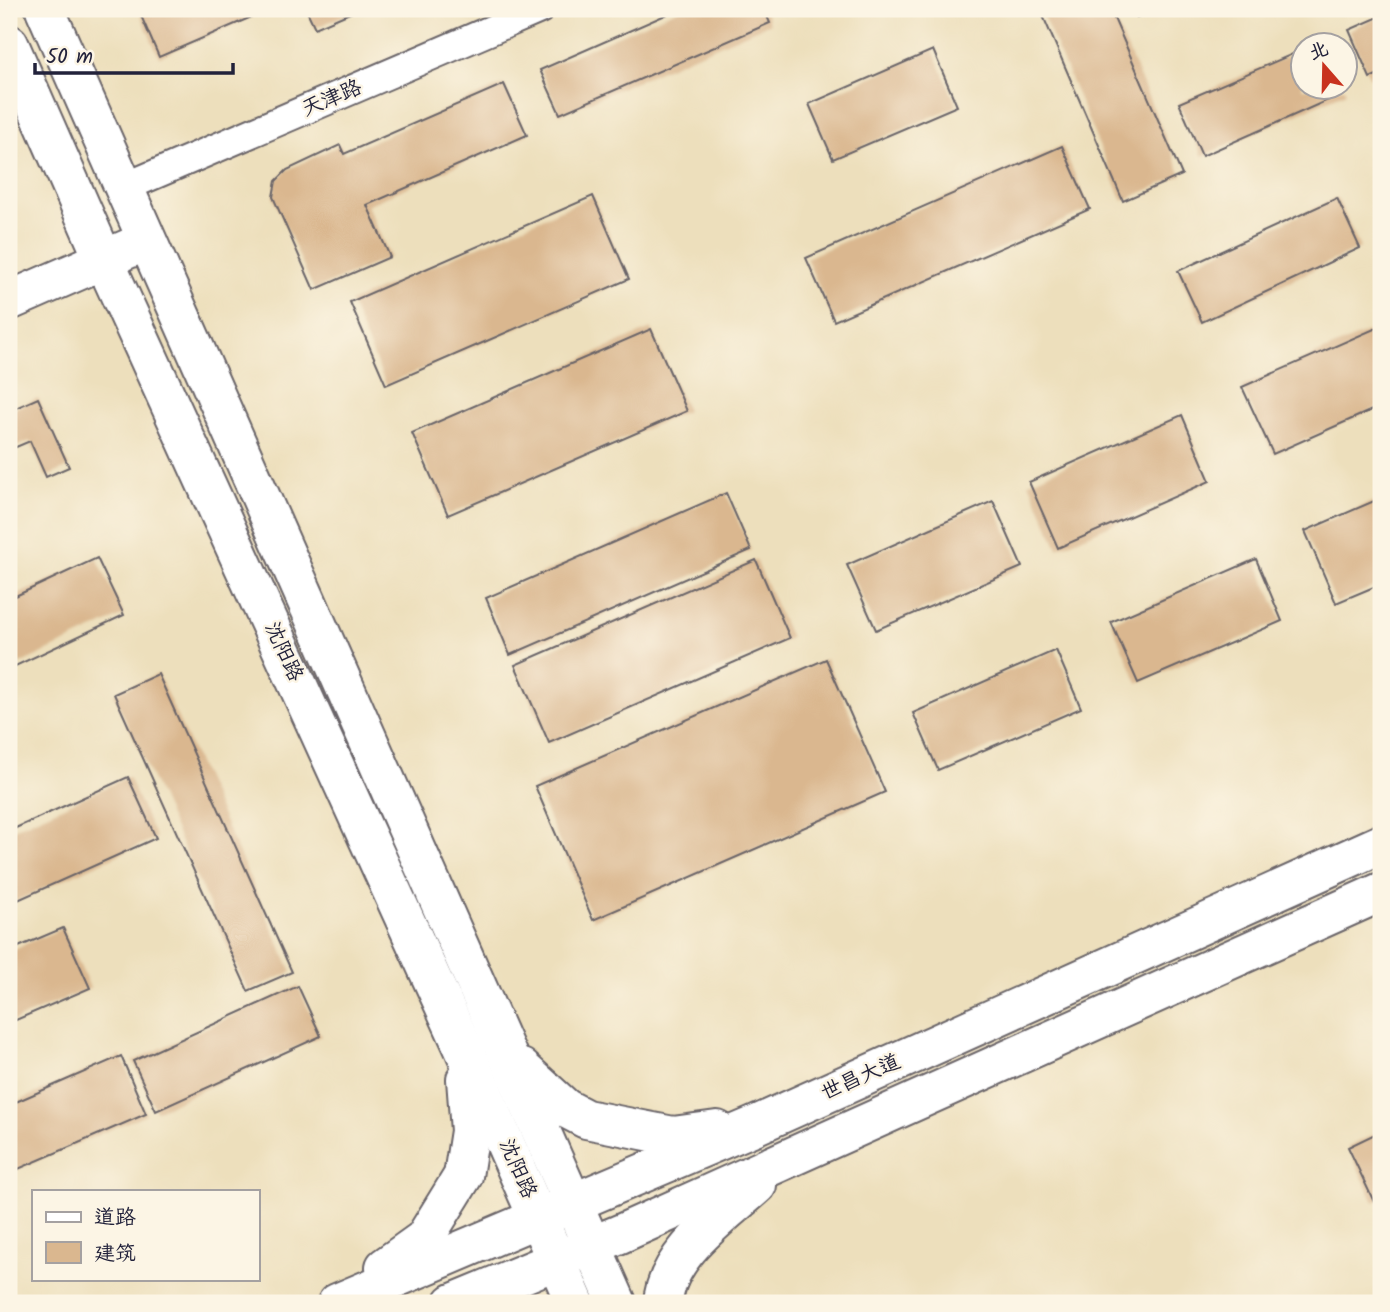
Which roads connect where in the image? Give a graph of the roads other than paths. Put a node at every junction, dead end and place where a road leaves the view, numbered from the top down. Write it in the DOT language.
graph roads {
  1 [pos="45,9"];
  2 [pos="540,9"];
  3 [pos="9,44"];
  4 [pos="123,188"];
  5 [pos="146,242"];
  6 [pos="104,260"];
  7 [pos="9,301"];
  8 [pos="1381,844"];
  9 [pos="1381,892"];
  10 [pos="464,1049"];
  11 [pos="511,1059"];
  12 [pos="754,1126"];
  13 [pos="780,1163"];
  14 [pos="574,1202"];
  15 [pos="538,1218"];
  16 [pos="592,1246"];
  17 [pos="557,1262"];
  18 [pos="336,1303"];
  19 [pos="453,1303"];
  20 [pos="575,1303"];
  21 [pos="617,1303"];
  22 [pos="663,1303"];
  1 -- 4 [label="main road, 沈阳路"];
  2 -- 4 [label="street, 天津路"];
  3 -- 6 [label="main road, 沈阳路"];
  4 -- 5 [label="main road, 沈阳路"];
  5 -- 6 [label="main road"];
  5 -- 11 [label="main road, 沈阳路"];
  6 -- 7 [label="main road"];
  6 -- 10 [label="main road, 沈阳路"];
  8 -- 12 [label="main road, 世昌大道"];
  9 -- 13 [label="main road"];
  10 -- 15 [label="main road, 沈阳路"];
  10 -- 18 [label="main road"];
  11 -- 12 [label="main road"];
  11 -- 14 [label="main road, 沈阳路"];
  12 -- 14 [label="main road, 世昌大道"];
  13 -- 16 [label="main road"];
  13 -- 22 [label="main road"];
  14 -- 15 [label="main road, 世昌大道"];
  14 -- 16 [label="main road, 沈阳路"];
  15 -- 17 [label="main road, 沈阳路"];
  15 -- 18 [label="main road, 世昌大道"];
  16 -- 17 [label="main road"];
  16 -- 21 [label="main road, 沈阳路"];
  17 -- 19 [label="main road"];
  17 -- 20 [label="main road, 沈阳路"];
}
